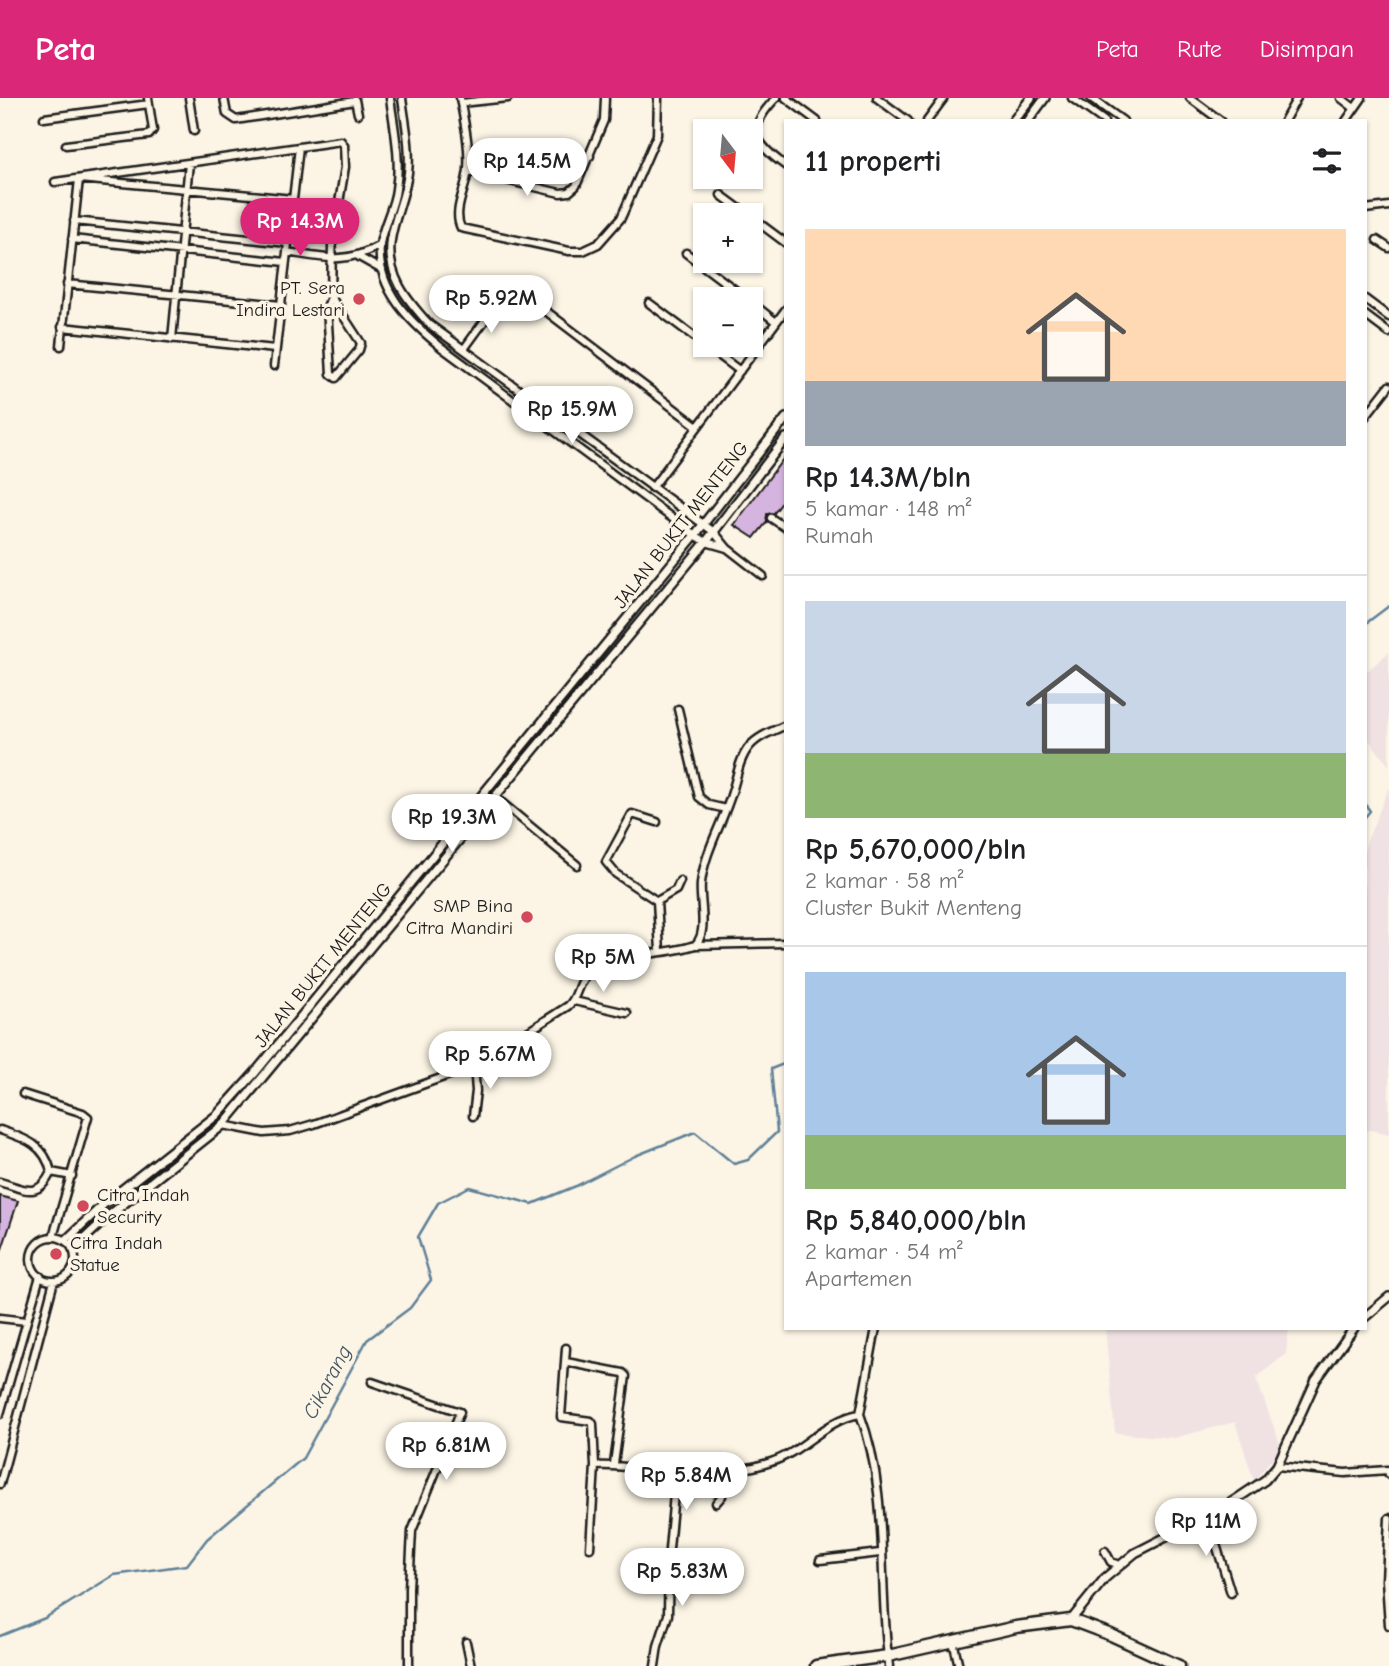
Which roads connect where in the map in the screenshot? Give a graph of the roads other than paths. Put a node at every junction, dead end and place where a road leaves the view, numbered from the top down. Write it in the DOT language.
graph roads {
  1 [pos="189,98"];
  2 [pos="225,98"];
  3 [pos="390,98"];
  4 [pos="402,98"];
  5 [pos="508,98"];
  6 [pos="605,98"];
  7 [pos="658,98"];
  8 [pos="776,98"];
  9 [pos="786,98"];
  10 [pos="877,98"];
  11 [pos="944,98"];
  12 [pos="1031,98"];
  13 [pos="1045,98"];
  14 [pos="1072,98"];
  15 [pos="1091,98"];
  16 [pos="1190,98"];
  17 [pos="1284,98"];
  18 [pos="1341,98"];
  19 [pos="1362,98"];
  20 [pos="355,99"];
  21 [pos="149,101"];
  22 [pos="461,101"];
  23 [pos="1295,101"];
  24 [pos="1354,108"];
  25 [pos="358,114"];
  26 [pos="44,118"];
  27 [pos="814,119"];
  28 [pos="905,119"];
  29 [pos="928,119"];
  30 [pos="1015,119"];
  31 [pos="1029,119"];
  32 [pos="1101,119"];
  33 [pos="1120,119"];
  34 [pos="1218,119"];
  35 [pos="1285,119"];
  36 [pos="1347,119"];
  37 [pos="194,131"];
  38 [pos="66,145"];
  39 [pos="299,147"];
  40 [pos="590,156"];
  41 [pos="189,163"];
  42 [pos="784,165"];
  43 [pos="468,171"];
  44 [pos="490,175"];
  45 [pos="79,179"];
  46 [pos="55,182"];
  47 [pos="186,189"];
  48 [pos="722,195"];
  49 [pos="293,199"];
  50 [pos="733,203"];
  51 [pos="1389,205"];
  52 [pos="1367,209"];
  53 [pos="74,221"];
  54 [pos="763,226"];
  55 [pos="182,232"];
  56 [pos="72,239"];
  57 [pos="1377,240"];
  58 [pos="784,242"];
  59 [pos="288,243"];
  60 [pos="380,245"];
  61 [pos="1389,248"];
  62 [pos="181,251"];
  63 [pos="287,252"];
  64 [pos="686,253"];
  65 [pos="359,257"];
  66 [pos="330,258"];
  67 [pos="285,262"];
  68 [pos="382,270"];
  69 [pos="67,284"];
  70 [pos="731,287"];
  71 [pos="176,295"];
  72 [pos="331,296"];
  73 [pos="1367,300"];
  74 [pos="649,303"];
  75 [pos="496,305"];
  76 [pos="538,305"];
  77 [pos="281,306"];
  78 [pos="763,312"];
  79 [pos="784,312"];
  80 [pos="1367,316"];
  81 [pos="1389,317"];
  82 [pos="776,322"];
  83 [pos="62,327"];
  84 [pos="1389,333"];
  85 [pos="172,339"];
  86 [pos="61,346"];
  87 [pos="275,349"];
  88 [pos="464,349"];
  89 [pos="274,366"];
  90 [pos="740,371"];
  91 [pos="1389,386"];
  92 [pos="1367,415"];
  93 [pos="784,421"];
  94 [pos="697,426"];
  95 [pos="784,441"];
  96 [pos="652,488"];
  97 [pos="771,518"];
  98 [pos="704,524"];
  99 [pos="783,526"];
  100 [pos="714,532"];
  101 [pos="695,535"];
  102 [pos="706,542"];
  103 [pos="727,548"];
  104 [pos="763,576"];
  105 [pos="677,709"];
  106 [pos="784,726"];
  107 [pos="495,797"];
  108 [pos="726,809"];
  109 [pos="657,822"];
  110 [pos="577,866"];
  111 [pos="680,881"];
  112 [pos="657,901"];
  113 [pos="784,943"];
  114 [pos="695,946"];
  115 [pos="660,951"];
  116 [pos="574,1001"];
  117 [pos="626,1013"];
  118 [pos="474,1066"];
  119 [pos="23,1094"];
  120 [pos="473,1116"];
  121 [pos="223,1125"];
  122 [pos="0,1130"];
  123 [pos="51,1172"];
  124 [pos="72,1176"];
  125 [pos="0,1182"];
  126 [pos="53,1237"];
  127 [pos="66,1240"];
  128 [pos="73,1249"];
  129 [pos="40,1276"];
  130 [pos="54,1281"];
  131 [pos="1389,1297"];
  132 [pos="1367,1315"];
  133 [pos="0,1318"];
  134 [pos="26,1321"];
  135 [pos="876,1330"];
  136 [pos="1353,1330"];
  137 [pos="566,1348"];
  138 [pos="566,1362"];
  139 [pos="372,1382"];
  140 [pos="0,1414"];
  141 [pos="860,1414"];
  142 [pos="614,1464"];
  143 [pos="595,1466"];
  144 [pos="1277,1466"];
  145 [pos="718,1470"];
  146 [pos="676,1472"];
  147 [pos="1389,1472"];
  148 [pos="0,1484"];
  149 [pos="716,1503"];
  150 [pos="1208,1515"];
  151 [pos="1389,1518"];
  152 [pos="590,1548"];
  153 [pos="1105,1551"];
  154 [pos="880,1553"];
  155 [pos="820,1560"];
  156 [pos="1120,1565"];
  157 [pos="1231,1593"];
  158 [pos="1071,1620"];
  159 [pos="1389,1625"];
  160 [pos="953,1641"];
  161 [pos="466,1642"];
  162 [pos="888,1661"];
  163 [pos="409,1666"];
  164 [pos="471,1666"];
  165 [pos="655,1666"];
  166 [pos="816,1666"];
  167 [pos="959,1666"];
  168 [pos="1179,1666"];
  1 -- 37 [label="street"];
  2 -- 20 [label="street"];
  3 -- 60 [label="street"];
  4 -- 88 [label="street"];
  5 -- 22 [label="street"];
  6 -- 40 [label="street"];
  7 -- 43 [label="street"];
  8 -- 42 [label="street"];
  9 -- 27 [label="street"];
  10 -- 28 [label="street"];
  11 -- 29 [label="street"];
  12 -- 30 [label="street"];
  13 -- 31 [label="street"];
  14 -- 32 [label="street"];
  15 -- 33 [label="street"];
  16 -- 34 [label="street"];
  17 -- 23 [label="street"];
  18 -- 24 [label="street"];
  19 -- 24 [label="street"];
  20 -- 25 [label="street"];
  21 -- 26 [label="street"];
  21 -- 38 [label="street"];
  22 -- 43 [label="street"];
  23 -- 35 [label="street"];
  24 -- 36 [label="street"];
  39 -- 41 [label="street"];
  39 -- 49 [label="street"];
  39 -- 66 [label="street"];
  40 -- 44 [label="street"];
  40 -- 44 [label="street"];
  41 -- 45 [label="street"];
  41 -- 47 [label="street"];
  43 -- 44 [label="street"];
  45 -- 46 [label="street"];
  45 -- 47 [label="street"];
  45 -- 53 [label="street"];
  47 -- 49 [label="street"];
  47 -- 55 [label="street"];
  48 -- 50 [label="street"];
  49 -- 59 [label="street"];
  51 -- 52 [label="street"];
  53 -- 55 [label="street"];
  53 -- 56 [label="street"];
  54 -- 58 [label="street"];
  55 -- 59 [label="street"];
  55 -- 62 [label="street"];
  56 -- 62 [label="street"];
  56 -- 69 [label="street"];
  57 -- 61 [label="street"];
  59 -- 63 [label="street"];
  60 -- 65 [label="street"];
  60 -- 68 [label="street"];
  62 -- 67 [label="street"];
  62 -- 71 [label="street"];
  63 -- 66 [label="street"];
  63 -- 67 [label="street"];
  64 -- 70 [label="street"];
  65 -- 66 [label="street"];
  65 -- 68 [label="street"];
  66 -- 72 [label="street"];
  67 -- 77 [label="street"];
  68 -- 101 [label="street"];
  69 -- 71 [label="street"];
  69 -- 83 [label="street"];
  71 -- 77 [label="street"];
  71 -- 85 [label="street"];
  72 -- 72 [label="street"];
  73 -- 81 [label="street"];
  74 -- 90 [label="street"];
  75 -- 88 [label="street"];
  76 -- 94 [label="street"];
  77 -- 87 [label="street"];
  78 -- 82 [label="street"];
  79 -- 82 [label="street"];
  80 -- 84 [label="street"];
  82 -- 90 [label="street"];
  83 -- 85 [label="street"];
  83 -- 86 [label="street"];
  85 -- 87 [label="street"];
  87 -- 89 [label="street"];
  88 -- 96 [label="street"];
  90 -- 94 [label="street"];
  91 -- 92 [label="street"];
  93 -- 98 [label="street, JALAN BUKIT MENTENG"];
  94 -- 96 [label="street"];
  95 -- 100 [label="street, JALAN BUKIT MENTENG"];
  96 -- 98 [label="street"];
  97 -- 99 [label="street"];
  98 -- 100 [label="street"];
  98 -- 101 [label="street, JALAN BUKIT MENTENG"];
  100 -- 102 [label="street, JALAN BUKIT MENTENG"];
  100 -- 103 [label="street"];
  101 -- 102 [label="street"];
  101 -- 127 [label="street, JALAN BUKIT MENTENG"];
  102 -- 103 [label="street"];
  102 -- 107 [label="street, JALAN BUKIT MENTENG"];
  103 -- 104 [label="street"];
  105 -- 108 [label="street"];
  106 -- 108 [label="street"];
  107 -- 110 [label="street"];
  107 -- 121 [label="street, JALAN BUKIT MENTENG"];
  108 -- 114 [label="street"];
  109 -- 112 [label="street"];
  111 -- 112 [label="street"];
  112 -- 115 [label="street"];
  113 -- 114 [label="street"];
  114 -- 115 [label="street"];
  115 -- 116 [label="street"];
  116 -- 117 [label="street"];
  116 -- 118 [label="street"];
  118 -- 120 [label="street"];
  118 -- 121 [label="street"];
  119 -- 124 [label="street"];
  121 -- 128 [label="street, JALAN BUKIT MENTENG"];
  122 -- 123 [label="street"];
  123 -- 124 [label="street"];
  123 -- 125 [label="street"];
  124 -- 126 [label="street"];
  126 -- 127 [label="street"];
  126 -- 129 [label="street"];
  127 -- 128 [label="street"];
  128 -- 130 [label="street, JALAN BUKIT MENTENG"];
  129 -- 130 [label="street"];
  129 -- 134 [label="street"];
  130 -- 148 [label="street"];
  131 -- 132 [label="street"];
  133 -- 134 [label="street"];
  134 -- 140 [label="street"];
  135 -- 141 [label="street"];
  136 -- 144 [label="street"];
  137 -- 138 [label="street"];
  138 -- 142 [label="street"];
  138 -- 143 [label="street"];
  139 -- 163 [label="street"];
  141 -- 145 [label="street"];
  141 -- 154 [label="street"];
  142 -- 143 [label="street"];
  142 -- 146 [label="street"];
  143 -- 152 [label="street"];
  144 -- 147 [label="street"];
  144 -- 150 [label="street"];
  145 -- 146 [label="street"];
  145 -- 149 [label="street"];
  146 -- 165 [label="street"];
  150 -- 156 [label="street"];
  150 -- 157 [label="street"];
  151 -- 159 [label="street"];
  153 -- 156 [label="street"];
  154 -- 155 [label="street"];
  154 -- 162 [label="street"];
  156 -- 158 [label="street"];
  158 -- 160 [label="main road"];
  158 -- 168 [label="main road"];
  160 -- 162 [label="main road"];
  160 -- 167 [label="street"];
  161 -- 164 [label="street"];
  162 -- 166 [label="main road"];
}
